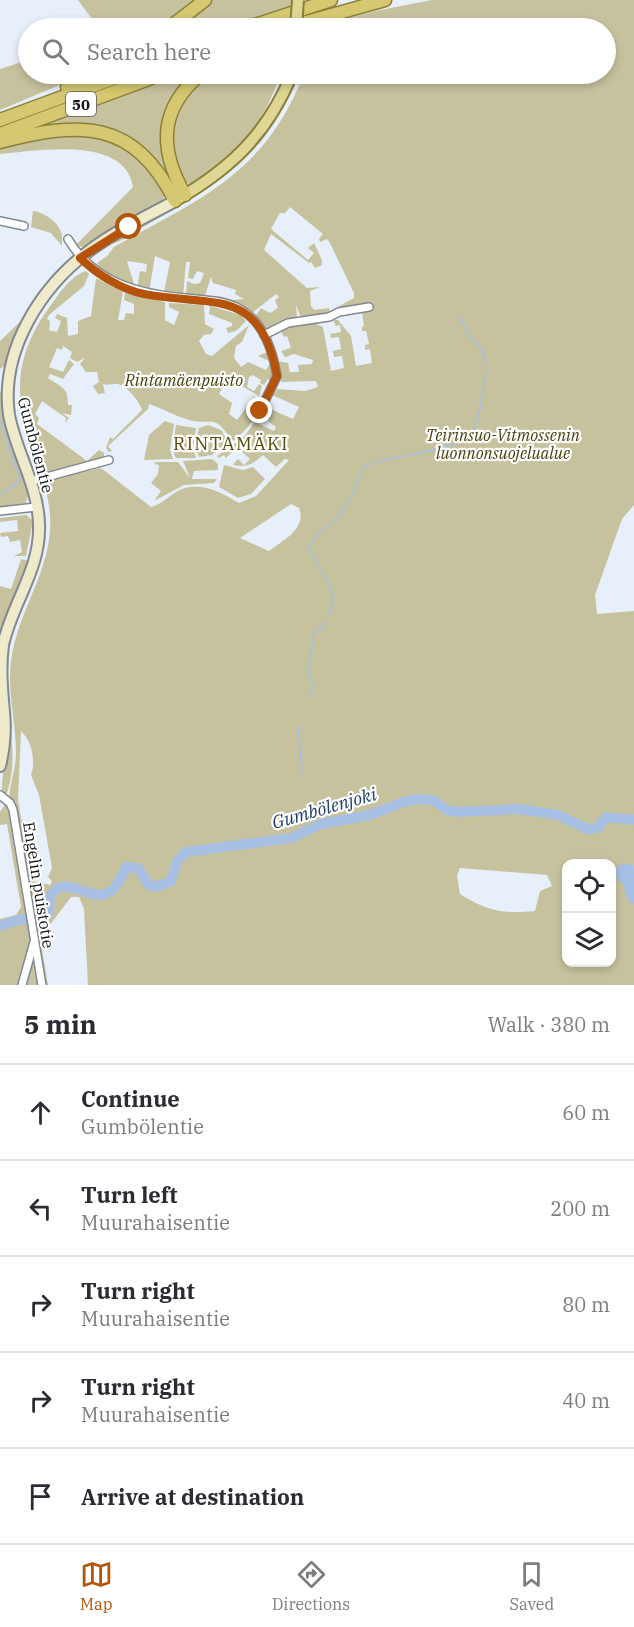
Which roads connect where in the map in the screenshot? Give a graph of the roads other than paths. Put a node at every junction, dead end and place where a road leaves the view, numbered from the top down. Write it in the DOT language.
graph roads {
  1 [pos="205,0"];
  2 [pos="298,0"];
  3 [pos="305,0"];
  4 [pos="331,0"];
  5 [pos="385,0"];
  6 [pos="182,18"];
  7 [pos="276,18"];
  8 [pos="297,18"];
  9 [pos="300,18"];
  10 [pos="326,18"];
  11 [pos="74,84"];
  12 [pos="98,84"];
  13 [pos="135,84"];
  14 [pos="192,84"];
  15 [pos="281,84"];
  16 [pos="287,84"];
  17 [pos="5,118"];
  18 [pos="0,134"];
  19 [pos="0,142"];
  20 [pos="243,151"];
  21 [pos="180,198"];
  22 [pos="0,221"];
  23 [pos="24,226"];
  24 [pos="69,240"];
  25 [pos="80,258"];
  26 [pos="369,307"];
  27 [pos="264,334"];
  28 [pos="260,411"];
  29 [pos="109,460"];
  30 [pos="32,481"];
  31 [pos="36,507"];
  32 [pos="0,511"];
  33 [pos="0,766"];
  34 [pos="0,795"];
  35 [pos="34,939"];
  36 [pos="22,985"];
  37 [pos="42,985"];
  1 -- 6 [label="highway"];
  2 -- 8 [label="main road, bridge"];
  3 -- 9 [label="main road"];
  4 -- 7 [label="highway"];
  5 -- 10 [label="highway"];
  11 -- 17 [label="highway"];
  12 -- 17 [label="highway, 50"];
  13 -- 18 [label="highway, 50"];
  14 -- 21 [label="highway"];
  15 -- 20 [label="main road"];
  16 -- 20 [label="main road"];
  19 -- 21 [label="highway"];
  20 -- 21 [label="main road"];
  21 -- 25 [label="main road, Gumbölentie"];
  22 -- 23 [label="street"];
  24 -- 25 [label="street"];
  25 -- 27 [label="street"];
  25 -- 30 [label="main road, Gumbölentie"];
  26 -- 27 [label="street"];
  27 -- 28 [label="street"];
  29 -- 30 [label="street"];
  30 -- 31 [label="main road, Gumbölentie"];
  31 -- 32 [label="street"];
  31 -- 33 [label="main road, Gumbölentie"];
  34 -- 35 [label="street, Engelin puistotie"];
  35 -- 36 [label="street"];
  35 -- 37 [label="street, Engelin puistotie"];
}
